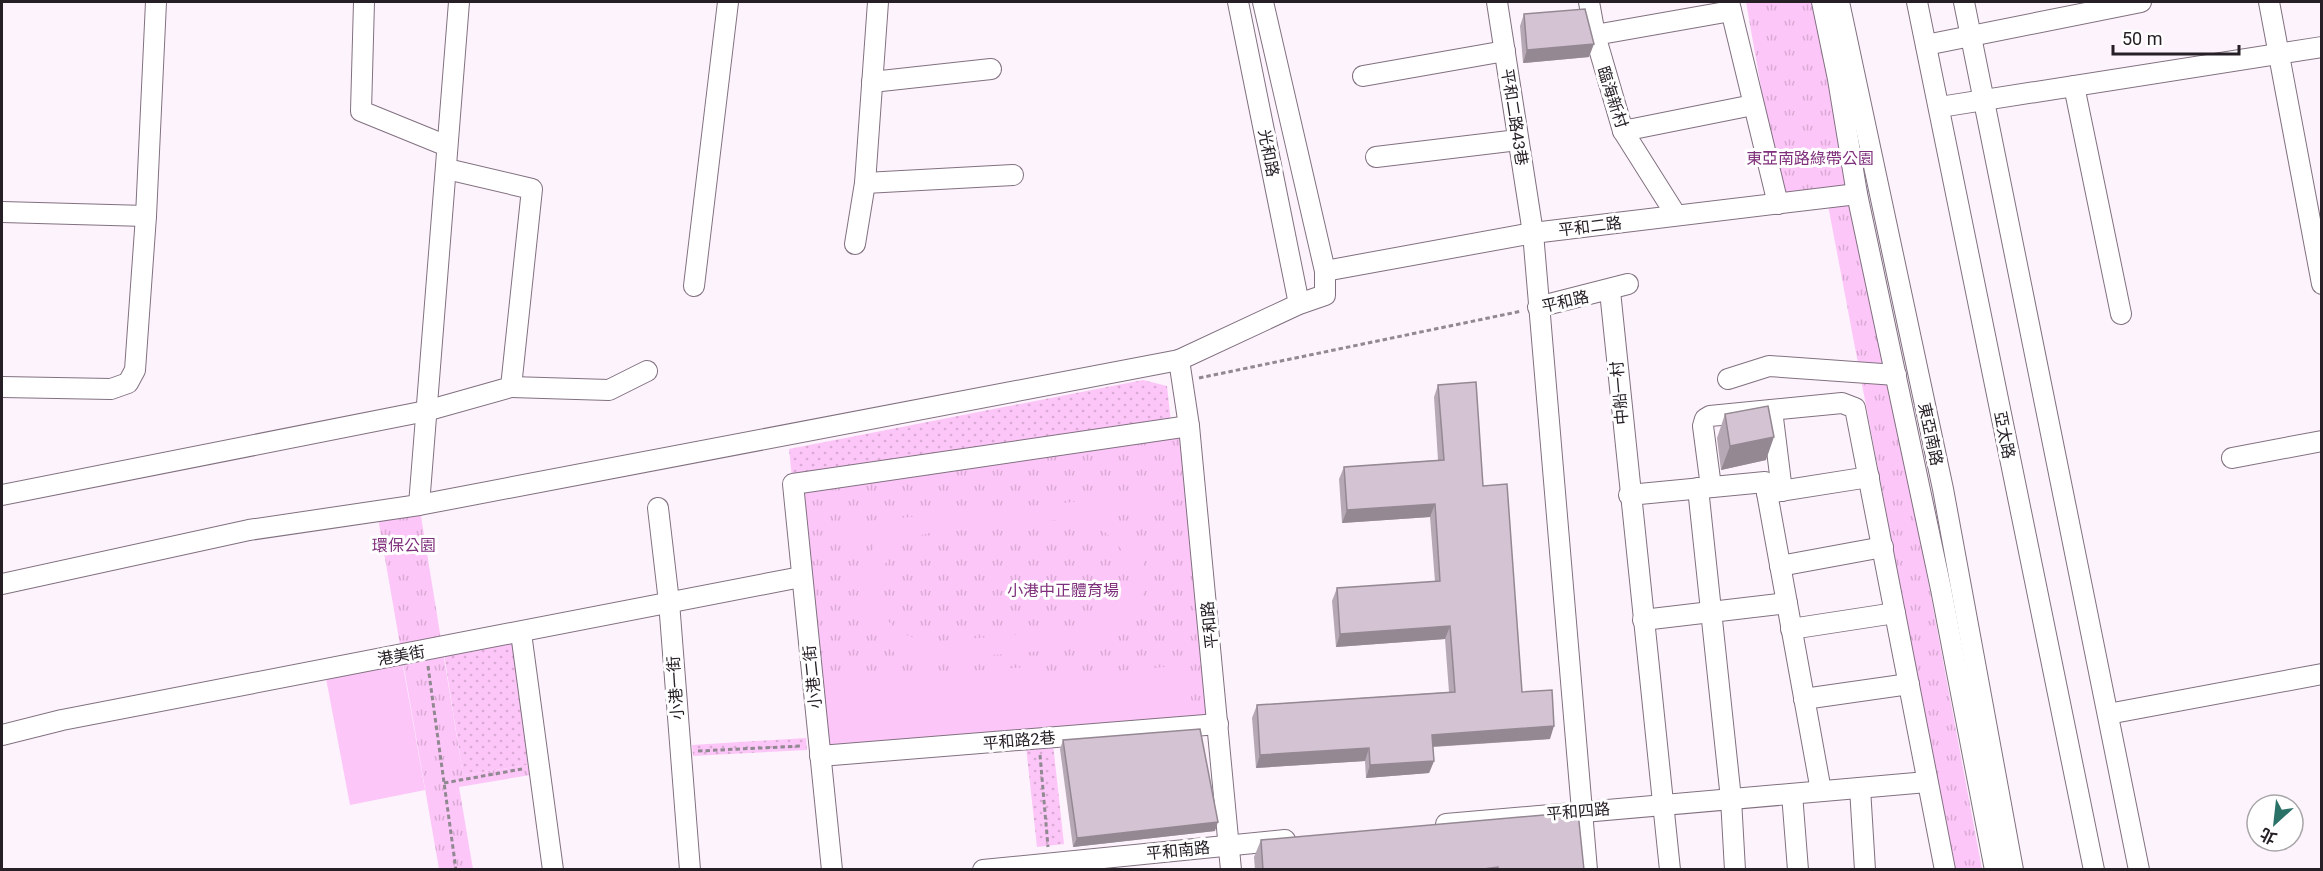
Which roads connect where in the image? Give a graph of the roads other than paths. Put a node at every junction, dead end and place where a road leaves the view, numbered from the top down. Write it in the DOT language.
graph roads {
  1 [pos="156,2"];
  2 [pos="364,2"];
  3 [pos="459,2"];
  4 [pos="728,2"];
  5 [pos="878,2"];
  6 [pos="1238,2"];
  7 [pos="1263,2"];
  8 [pos="1497,2"];
  9 [pos="1589,2"];
  10 [pos="1822,2"];
  11 [pos="1839,2"];
  12 [pos="1917,2"];
  13 [pos="1964,2"];
  14 [pos="2141,2"];
  15 [pos="2269,2"];
  16 [pos="1730,6"];
  17 [pos="1595,35"];
  18 [pos="1972,38"];
  19 [pos="1926,45"];
  20 [pos="2322,47"];
  21 [pos="1505,51"];
  22 [pos="2278,56"];
  23 [pos="991,69"];
  24 [pos="1363,76"];
  25 [pos="872,82"];
  26 [pos="2074,86"];
  27 [pos="1984,99"];
  28 [pos="1753,105"];
  29 [pos="1940,107"];
  30 [pos="1623,131"];
  31 [pos="1518,140"];
  32 [pos="447,146"];
  33 [pos="1376,157"];
  34 [pos="447,169"];
  35 [pos="1013,175"];
  36 [pos="865,183"];
  37 [pos="1857,194"];
  38 [pos="1778,204"];
  39 [pos="2,212"];
  40 [pos="1676,215"];
  41 [pos="146,216"];
  42 [pos="1533,233"];
  43 [pos="855,244"];
  44 [pos="1326,271"];
  45 [pos="2320,272"];
  46 [pos="694,286"];
  47 [pos="1619,288"];
  48 [pos="1299,304"];
  49 [pos="1538,308"];
  50 [pos="2121,314"];
  51 [pos="1179,360"];
  52 [pos="647,371"];
  53 [pos="1896,375"];
  54 [pos="1728,379"];
  55 [pos="2,387"];
  56 [pos="511,387"];
  57 [pos="1772,410"];
  58 [pos="426,411"];
  59 [pos="1189,426"];
  60 [pos="2322,441"];
  61 [pos="2232,458"];
  62 [pos="1869,477"];
  63 [pos="1705,488"];
  64 [pos="1775,492"];
  65 [pos="2,495"];
  66 [pos="1629,495"];
  67 [pos="419,504"];
  68 [pos="658,507"];
  69 [pos="1883,547"];
  70 [pos="1780,566"];
  71 [pos="801,577"];
  72 [pos="2,584"];
  73 [pos="669,602"];
  74 [pos="1787,603"];
  75 [pos="1711,612"];
  76 [pos="1895,613"];
  77 [pos="1643,620"];
  78 [pos="1791,629"];
  79 [pos="521,633"];
  80 [pos="2322,674"];
  81 [pos="1909,684"];
  82 [pos="1804,699"];
  83 [pos="2108,714"];
  84 [pos="1218,724"];
  85 [pos="2,735"];
  86 [pos="819,751"];
  87 [pos="1927,782"];
  88 [pos="1860,788"];
  89 [pos="1821,791"];
  90 [pos="1792,794"];
  91 [pos="1731,799"];
  92 [pos="1664,804"];
  93 [pos="1582,811"];
  94 [pos="1429,826"];
  95 [pos="1299,838"];
  96 [pos="1229,845"];
  97 [pos="1049,867"];
  98 [pos="553,870"];
  99 [pos="690,870"];
  100 [pos="832,870"];
  101 [pos="983,870"];
  102 [pos="1231,870"];
  103 [pos="1587,870"];
  104 [pos="1670,870"];
  105 [pos="1735,870"];
  106 [pos="1798,870"];
  107 [pos="1865,870"];
  108 [pos="1945,870"];
  109 [pos="1995,870"];
  110 [pos="2013,870"];
  111 [pos="2094,870"];
  112 [pos="2139,870"];
  1 -- 41 [label="street"];
  2 -- 32 [label="street"];
  3 -- 32 [label="street"];
  4 -- 46 [label="street"];
  5 -- 25 [label="street"];
  6 -- 48 [label="street, 光和路"];
  7 -- 44 [label="street, 光和路"];
  8 -- 21 [label="street, 平和二路43巷"];
  9 -- 17 [label="street, 臨海新村"];
  10 -- 37 [label="street, 東亞南路"];
  11 -- 110 [label="street, 東亞南路"];
  12 -- 19 [label="street, 亞太路"];
  13 -- 18 [label="street"];
  14 -- 18 [label="street"];
  15 -- 22 [label="street"];
  16 -- 17 [label="street"];
  16 -- 28 [label="street"];
  17 -- 30 [label="street, 臨海新村"];
  18 -- 19 [label="street"];
  18 -- 27 [label="street"];
  19 -- 29 [label="street, 亞太路"];
  20 -- 22 [label="street"];
  21 -- 24 [label="street"];
  21 -- 31 [label="street, 平和二路43巷"];
  22 -- 26 [label="street"];
  22 -- 45 [label="street"];
  23 -- 25 [label="street"];
  25 -- 36 [label="street"];
  26 -- 27 [label="street"];
  26 -- 50 [label="street"];
  27 -- 29 [label="street"];
  27 -- 83 [label="street"];
  28 -- 30 [label="street"];
  28 -- 38 [label="street"];
  29 -- 111 [label="street, 亞太路"];
  30 -- 40 [label="street, 臨海新村"];
  31 -- 33 [label="street"];
  31 -- 42 [label="street, 平和二路43巷"];
  32 -- 34 [label="street"];
  34 -- 56 [label="street"];
  34 -- 58 [label="street"];
  35 -- 36 [label="street"];
  36 -- 43 [label="street"];
  37 -- 38 [label="street, 平和二路"];
  37 -- 53 [label="street, 東亞南路"];
  38 -- 40 [label="street, 平和二路"];
  39 -- 41 [label="street"];
  40 -- 42 [label="street, 平和二路"];
  41 -- 55 [label="street"];
  42 -- 44 [label="street, 平和二路"];
  42 -- 49 [label="street, 平和二路43巷"];
  44 -- 48 [label="street, 光和路"];
  47 -- 49 [label="street, 平和路"];
  47 -- 66 [label="street, 中船一村"];
  48 -- 51 [label="street"];
  49 -- 93 [label="street, 平和二路43巷"];
  51 -- 59 [label="street, 平和路"];
  51 -- 67 [label="street"];
  52 -- 56 [label="street"];
  53 -- 54 [label="street"];
  53 -- 109 [label="street, 東亞南路"];
  56 -- 58 [label="street"];
  57 -- 62 [label="street"];
  57 -- 63 [label="street"];
  57 -- 64 [label="street"];
  58 -- 65 [label="street"];
  58 -- 67 [label="street"];
  59 -- 71 [label="street, 小港二街"];
  59 -- 84 [label="street, 平和路"];
  60 -- 61 [label="street"];
  62 -- 64 [label="street"];
  62 -- 69 [label="street"];
  63 -- 64 [label="street"];
  63 -- 66 [label="street"];
  63 -- 75 [label="street"];
  64 -- 70 [label="street"];
  66 -- 77 [label="street, 中船一村"];
  67 -- 72 [label="street"];
  68 -- 73 [label="street, 小港一街"];
  69 -- 70 [label="street"];
  69 -- 76 [label="street"];
  70 -- 74 [label="street"];
  71 -- 73 [label="street, 港美街"];
  71 -- 86 [label="street, 小港二街"];
  73 -- 79 [label="street, 港美街"];
  73 -- 99 [label="street, 小港一街"];
  74 -- 75 [label="street"];
  74 -- 78 [label="street"];
  75 -- 77 [label="street"];
  75 -- 91 [label="street"];
  76 -- 78 [label="street"];
  76 -- 81 [label="street"];
  77 -- 92 [label="street, 中船一村"];
  78 -- 82 [label="street"];
  79 -- 85 [label="street, 港美街"];
  79 -- 98 [label="street"];
  80 -- 83 [label="street"];
  81 -- 82 [label="street"];
  81 -- 87 [label="street"];
  82 -- 89 [label="street"];
  83 -- 112 [label="street"];
  84 -- 86 [label="street, 平和路2巷"];
  84 -- 96 [label="street, 平和路"];
  86 -- 100 [label="street, 小港二街"];
  87 -- 88 [label="street, 平和四路"];
  87 -- 108 [label="street"];
  88 -- 89 [label="street, 平和四路"];
  88 -- 107 [label="street"];
  89 -- 90 [label="street, 平和四路"];
  90 -- 91 [label="street, 平和四路"];
  90 -- 106 [label="street"];
  91 -- 92 [label="street, 平和四路"];
  91 -- 105 [label="street"];
  92 -- 93 [label="street, 平和四路"];
  92 -- 104 [label="street, 中船一村"];
  93 -- 94 [label="street, 平和四路"];
  93 -- 103 [label="street, 平和二路43巷"];
  95 -- 96 [label="street"];
  96 -- 97 [label="street, 平和南路"];
  96 -- 102 [label="street, 平和路"];
  97 -- 101 [label="street, 平和南路"];
}
